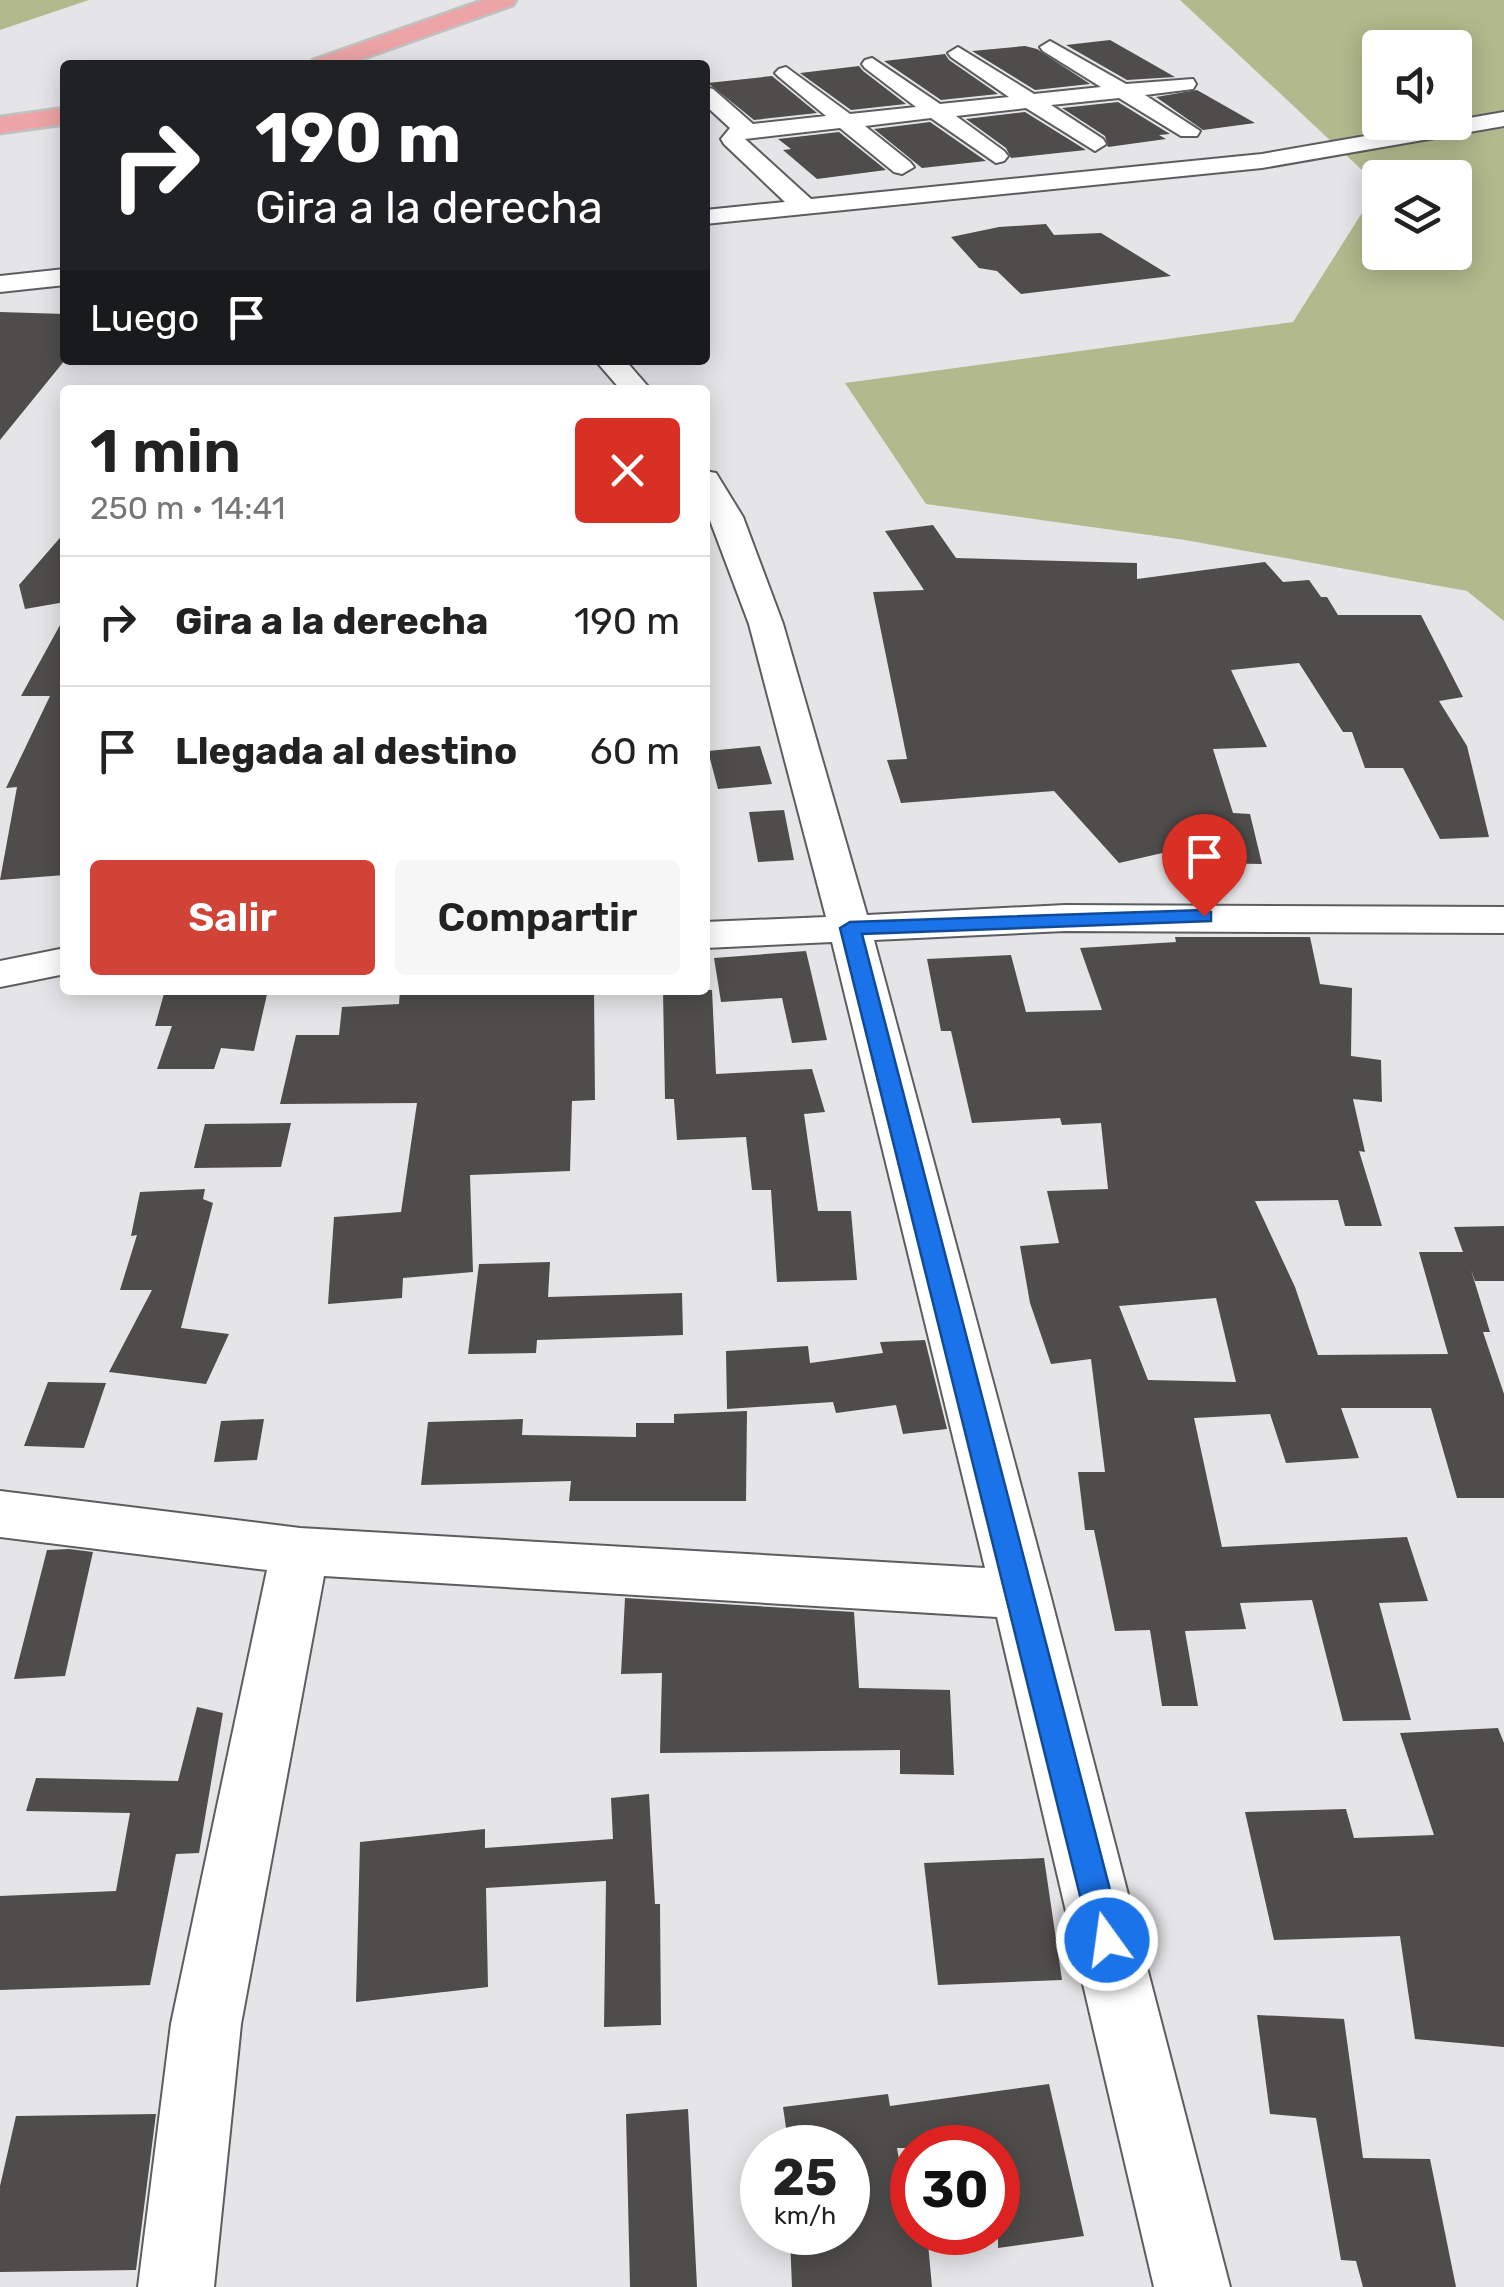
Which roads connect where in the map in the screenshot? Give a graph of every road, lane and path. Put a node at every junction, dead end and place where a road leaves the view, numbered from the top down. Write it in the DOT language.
graph roads {
  1 [pos="505,0"];
  2 [pos="1050,48"];
  3 [pos="958,54"];
  4 [pos="336,60"];
  5 [pos="872,64"];
  6 [pos="786,73"];
  7 [pos="1186,84"];
  8 [pos="1121,91"];
  9 [pos="710,98"];
  10 [pos="1029,101"];
  11 [pos="936,111"];
  12 [pos="60,117"];
  13 [pos="1504,118"];
  14 [pos="846,122"];
  15 [pos="0,124"];
  16 [pos="747,131"];
  17 [pos="1189,131"];
  18 [pos="1094,144"];
  19 [pos="996,156"];
  20 [pos="902,167"];
  21 [pos="806,208"];
  22 [pos="710,217"];
  23 [pos="60,278"];
  24 [pos="0,284"];
  25 [pos="614,365"];
  26 [pos="632,385"];
  27 [pos="710,488"];
  28 [pos="1504,920"];
  29 [pos="850,928"];
  30 [pos="710,934"];
  31 [pos="60,961"];
  32 [pos="0,962"];
  33 [pos="60,962"];
  34 [pos="0,974"];
  35 [pos="0,1514"];
  36 [pos="300,1550"];
  37 [pos="1021,1594"];
  38 [pos="176,2287"];
  39 [pos="1192,2287"];
  1 -- 4 [label="main road"];
  2 -- 8 [label="street"];
  3 -- 10 [label="street"];
  5 -- 11 [label="street"];
  6 -- 14 [label="street"];
  7 -- 8 [label="street"];
  8 -- 10 [label="street"];
  8 -- 17 [label="street"];
  9 -- 16 [label="street"];
  10 -- 11 [label="street"];
  10 -- 18 [label="street"];
  11 -- 14 [label="street"];
  11 -- 19 [label="street"];
  12 -- 15 [label="main road"];
  13 -- 21 [label="street"];
  14 -- 16 [label="street"];
  14 -- 20 [label="street"];
  16 -- 21 [label="street"];
  21 -- 22 [label="street"];
  23 -- 24 [label="street"];
  25 -- 26 [label="street"];
  27 -- 29 [label="street"];
  28 -- 29 [label="street"];
  29 -- 30 [label="street"];
  29 -- 37 [label="street"];
  31 -- 32 [label="street"];
  33 -- 34 [label="street"];
  35 -- 36 [label="street"];
  36 -- 37 [label="street"];
  36 -- 38 [label="street"];
  37 -- 39 [label="street"];
}
